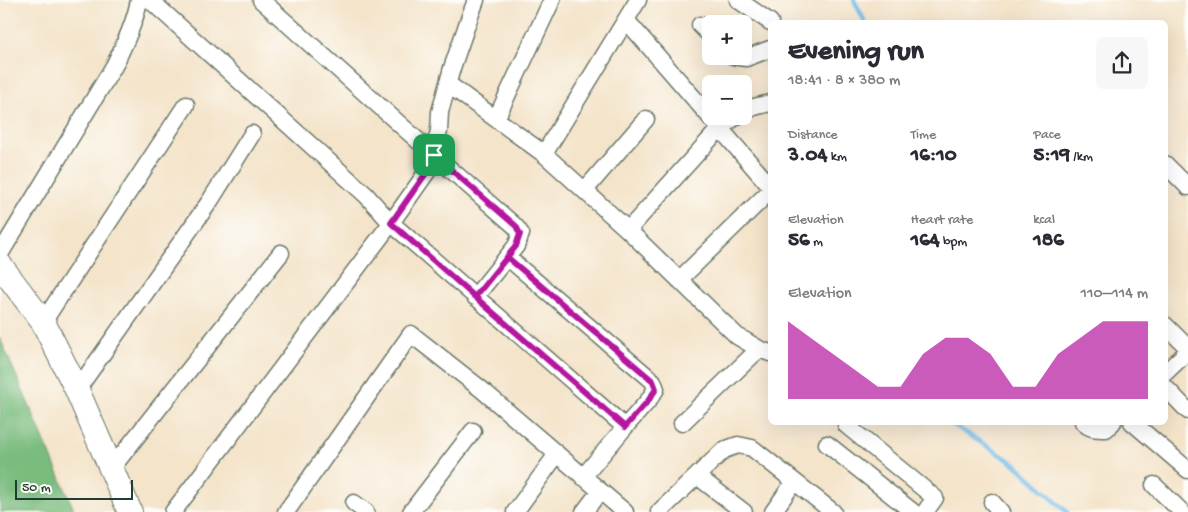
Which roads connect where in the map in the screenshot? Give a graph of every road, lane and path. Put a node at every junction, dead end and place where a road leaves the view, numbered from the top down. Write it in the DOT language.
graph roads {
  1 [pos="139,0"];
  2 [pos="150,0"];
  3 [pos="261,0"];
  4 [pos="476,0"];
  5 [pos="552,0"];
  6 [pos="638,0"];
  7 [pos="738,0"];
  8 [pos="626,20"];
  9 [pos="768,21"];
  10 [pos="768,50"];
  11 [pos="752,56"];
  12 [pos="448,84"];
  13 [pos="768,104"];
  14 [pos="186,105"];
  15 [pos="752,108"];
  16 [pos="496,119"];
  17 [pos="646,119"];
  18 [pos="724,125"];
  19 [pos="720,128"];
  20 [pos="252,134"];
  21 [pos="544,154"];
  22 [pos="434,155"];
  23 [pos="1168,167"];
  24 [pos="768,184"];
  25 [pos="1188,187"];
  26 [pos="585,190"];
  27 [pos="768,193"];
  28 [pos="391,223"];
  29 [pos="628,230"];
  30 [pos="281,253"];
  31 [pos="0,254"];
  32 [pos="507,257"];
  33 [pos="0,265"];
  34 [pos="679,280"];
  35 [pos="475,297"];
  36 [pos="43,322"];
  37 [pos="1168,328"];
  38 [pos="1188,349"];
  39 [pos="764,351"];
  40 [pos="1168,370"];
  41 [pos="77,390"];
  42 [pos="1168,390"];
  43 [pos="1188,412"];
  44 [pos="682,423"];
  45 [pos="1085,425"];
  46 [pos="1110,425"];
  47 [pos="1136,425"];
  48 [pos="846,426"];
  49 [pos="625,427"];
  50 [pos="473,431"];
  51 [pos="827,444"];
  52 [pos="557,454"];
  53 [pos="111,469"];
  54 [pos="1188,470"];
  55 [pos="697,476"];
  56 [pos="584,477"];
  57 [pos="794,482"];
  58 [pos="1154,485"];
  59 [pos="600,491"];
  60 [pos="130,512"];
  61 [pos="173,512"];
  62 [pos="286,512"];
  63 [pos="411,512"];
  64 [pos="515,512"];
  65 [pos="584,512"];
  66 [pos="624,512"];
  67 [pos="659,512"];
  68 [pos="744,512"];
  69 [pos="773,512"];
  70 [pos="833,512"];
  71 [pos="914,512"];
  72 [pos="925,512"];
  73 [pos="1182,512"];
  1 -- 31 [label="street"];
  2 -- 28 [label="street"];
  3 -- 22 [label="street"];
  4 -- 12 [label="street"];
  5 -- 16 [label="street"];
  6 -- 8 [label="street"];
  7 -- 9 [label="street"];
  8 -- 19 [label="street"];
  8 -- 21 [label="street"];
  10 -- 11 [label="street"];
  12 -- 16 [label="street"];
  12 -- 22 [label="street"];
  13 -- 15 [label="street"];
  14 -- 36 [label="street"];
  16 -- 21 [label="street"];
  17 -- 26 [label="street"];
  18 -- 19 [label="street"];
  19 -- 24 [label="street"];
  19 -- 29 [label="street"];
  20 -- 41 [label="street"];
  21 -- 26 [label="street"];
  22 -- 28 [label="street"];
  22 -- 32 [label="street"];
  23 -- 25 [label="street"];
  26 -- 29 [label="street"];
  27 -- 34 [label="street"];
  28 -- 35 [label="street"];
  28 -- 61 [label="street"];
  29 -- 34 [label="street"];
  30 -- 53 [label="street"];
  32 -- 35 [label="street"];
  32 -- 49 [label="street"];
  33 -- 36 [label="street"];
  34 -- 39 [label="street"];
  35 -- 49 [label="street"];
  36 -- 41 [label="street"];
  37 -- 38 [label="street"];
  38 -- 40 [label="street"];
  39 -- 44 [label="street"];
  41 -- 53 [label="street"];
  42 -- 43 [label="street"];
  45 -- 46 [label="street"];
  47 -- 54 [label="street"];
  48 -- 72 [label="street"];
  49 -- 56 [label="street"];
  50 -- 63 [label="street"];
  51 -- 71 [label="street"];
  52 -- 56 [label="street"];
  52 -- 62 [label="street"];
  52 -- 64 [label="street"];
  53 -- 60 [label="street"];
  55 -- 57 [label="street"];
  55 -- 67 [label="street"];
  55 -- 68 [label="street"];
  56 -- 59 [label="street"];
  57 -- 69 [label="street"];
  57 -- 70 [label="street"];
  58 -- 73 [label="street"];
  59 -- 65 [label="street"];
  59 -- 66 [label="street"];
}
